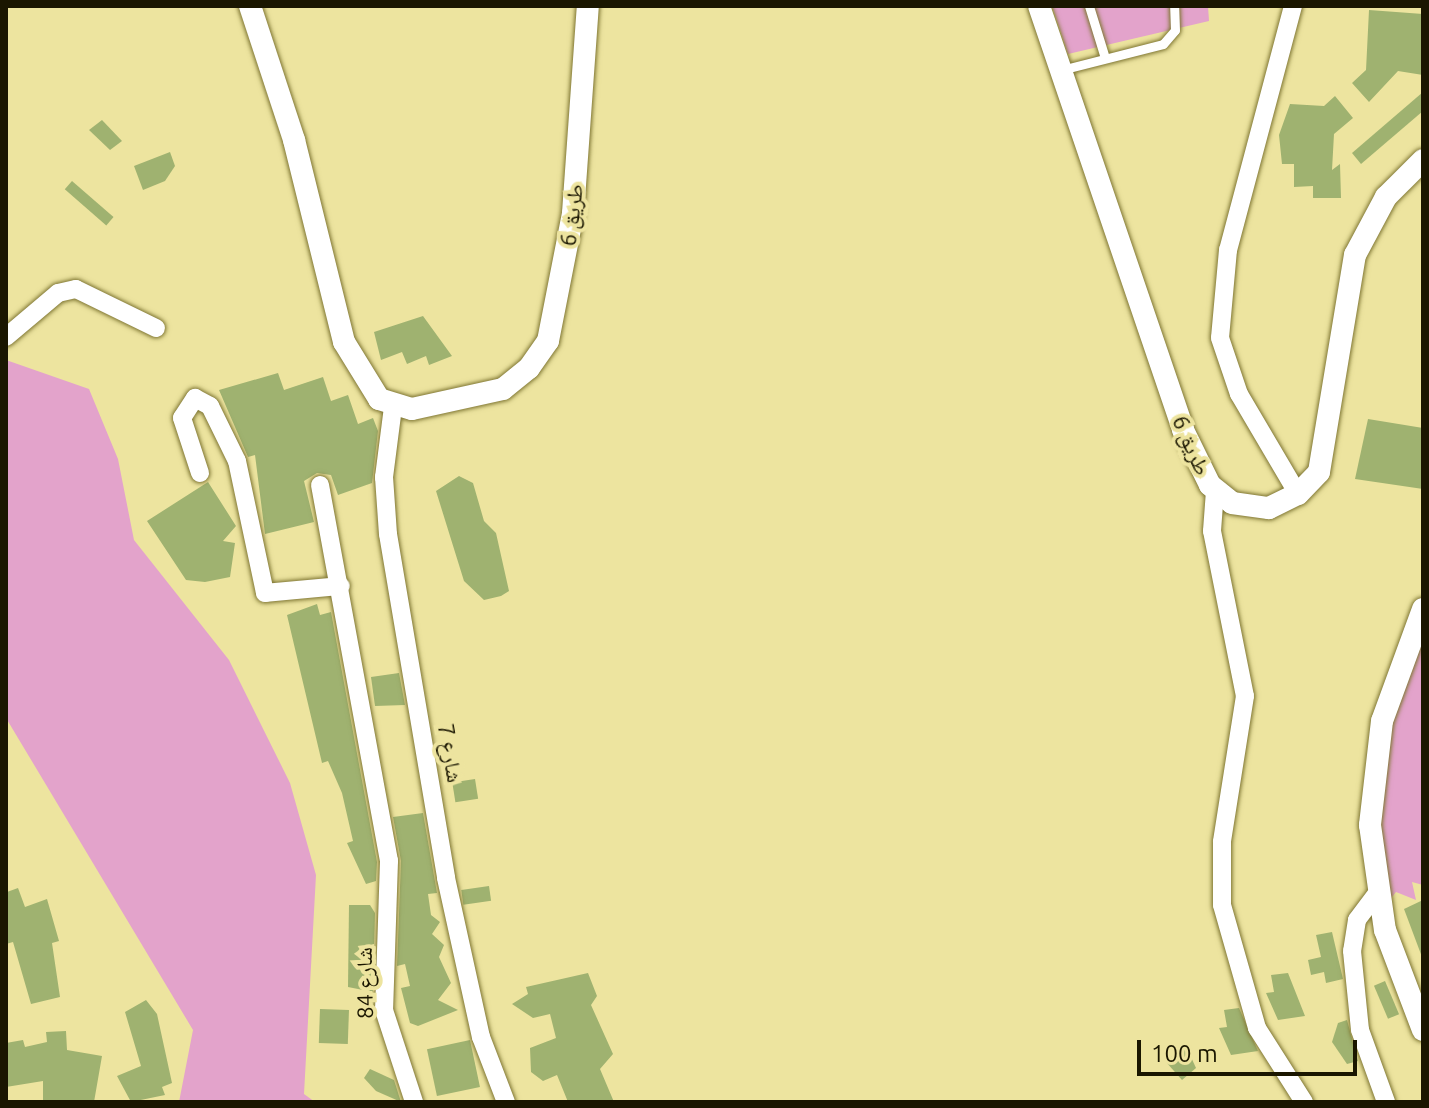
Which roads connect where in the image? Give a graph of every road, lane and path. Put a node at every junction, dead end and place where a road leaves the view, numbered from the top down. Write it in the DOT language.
graph roads {
  1 [pos="250,6"];
  2 [pos="588,6"];
  3 [pos="1039,6"];
  4 [pos="1089,6"];
  5 [pos="1174,6"];
  6 [pos="1293,6"];
  7 [pos="1105,58"];
  8 [pos="1061,70"];
  9 [pos="1423,160"];
  10 [pos="156,328"];
  11 [pos="6,337"];
  12 [pos="393,407"];
  13 [pos="200,473"];
  14 [pos="320,485"];
  15 [pos="1215,491"];
  16 [pos="1298,494"];
  17 [pos="341,586"];
  18 [pos="1423,609"];
  19 [pos="1378,892"];
  20 [pos="1423,1030"];
  21 [pos="414,1102"];
  22 [pos="506,1102"];
  23 [pos="1304,1102"];
  24 [pos="1386,1102"];
  1 -- 12 [label="street"];
  2 -- 12 [label="street, طريق 6"];
  3 -- 8 [label="street, طريق 6"];
  4 -- 7 [label="lane"];
  5 -- 7 [label="lane"];
  6 -- 16 [label="street"];
  7 -- 8 [label="lane"];
  8 -- 15 [label="street, طريق 6"];
  9 -- 16 [label="street"];
  10 -- 11 [label="street"];
  12 -- 22 [label="street, شارع 7"];
  13 -- 17 [label="street"];
  14 -- 17 [label="street, شارع 84"];
  15 -- 16 [label="street, طريق 6"];
  15 -- 23 [label="street"];
  17 -- 21 [label="street, شارع 84"];
  18 -- 19 [label="street"];
  19 -- 20 [label="street"];
  19 -- 24 [label="street"];
}
